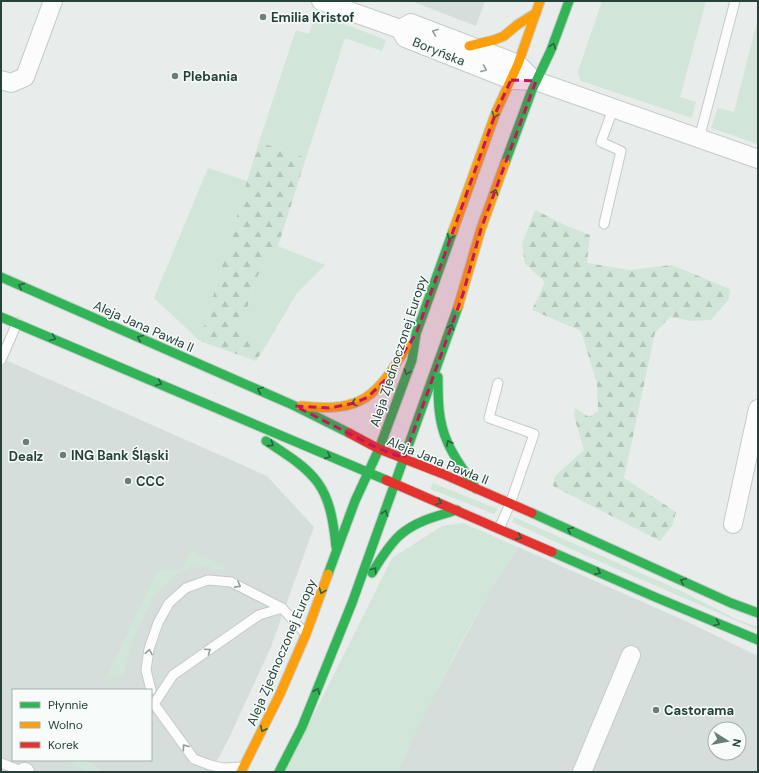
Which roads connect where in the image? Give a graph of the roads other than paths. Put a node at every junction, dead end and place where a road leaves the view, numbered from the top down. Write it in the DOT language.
graph roads {
  1 [pos="54,1"];
  2 [pos="322,1"];
  3 [pos="540,1"];
  4 [pos="569,1"];
  5 [pos="735,1"];
  6 [pos="536,13"];
  7 [pos="400,29"];
  8 [pos="469,46"];
  9 [pos="514,72"];
  10 [pos="1,80"];
  11 [pos="536,81"];
  12 [pos="613,108"];
  13 [pos="699,139"];
  14 [pos="758,159"];
  15 [pos="604,224"];
  16 [pos="1,277"];
  17 [pos="1,317"];
  18 [pos="17,323"];
  19 [pos="416,334"];
  20 [pos="1,360"];
  21 [pos="438,364"];
  22 [pos="498,383"];
  23 [pos="295,406"];
  24 [pos="215,407"];
  25 [pos="758,409"];
  26 [pos="379,449"];
  27 [pos="404,458"];
  28 [pos="368,473"];
  29 [pos="395,484"];
  30 [pos="476,489"];
  31 [pos="510,504"];
  32 [pos="457,510"];
  33 [pos="733,524"];
  34 [pos="499,529"];
  35 [pos="336,554"];
  36 [pos="352,603"];
  37 [pos="282,608"];
  38 [pos="758,613"];
  39 [pos="306,634"];
  40 [pos="758,640"];
  41 [pos="631,655"];
  42 [pos="151,689"];
  43 [pos="152,695"];
  44 [pos="154,704"];
  45 [pos="1,763"];
  46 [pos="243,770"];
  47 [pos="25,772"];
  48 [pos="279,772"];
  49 [pos="582,772"];
  1 -- 10 [label="street"];
  2 -- 7 [label="street"];
  3 -- 6 [label="street, Aleja Zjednoczonej Europy"];
  11 -- 4 [label="street, one-way"];
  5 -- 13 [label="lane"];
  6 -- 8 [label="street"];
  6 -- 9 [label="street, Aleja Zjednoczonej Europy"];
  8 -- 7 [label="street, Boryńska, one-way"];
  7 -- 9 [label="street, Boryńska, one-way"];
  8 -- 9 [label="street, Boryńska"];
  9 -- 11 [label="street, Boryńska"];
  9 -- 19 [label="street, Aleja Zjednoczonej Europy, one-way"];
  11 -- 12 [label="street, Boryńska"];
  21 -- 11 [label="street, one-way"];
  12 -- 13 [label="street, Boryńska"];
  12 -- 15 [label="lane"];
  13 -- 14 [label="street, Boryńska"];
  23 -- 16 [label="street, Aleja Jana Pawła II, one-way"];
  17 -- 18 [label="street"];
  18 -- 20 [label="lane"];
  18 -- 24 [label="street, one-way"];
  19 -- 23 [label="street, one-way"];
  19 -- 26 [label="street, Aleja Zjednoczonej Europy, one-way"];
  21 -- 27 [label="street"];
  30 -- 21 [label="street, one-way"];
  22 -- 31 [label="lane"];
  23 -- 26 [label="street, Aleja Jana Pawła II"];
  24 -- 28 [label="street, one-way"];
  24 -- 35 [label="street, one-way"];
  25 -- 33 [label="street"];
  26 -- 27 [label="street, Aleja Jana Pawła II"];
  26 -- 28 [label="street, Aleja Zjednoczonej Europy"];
  27 -- 29 [label="street"];
  27 -- 30 [label="street, Aleja Jana Pawła II"];
  28 -- 29 [label="street"];
  28 -- 35 [label="street, Aleja Zjednoczonej Europy"];
  29 -- 32 [label="street, one-way"];
  36 -- 29 [label="street, one-way"];
  30 -- 31 [label="street, Aleja Jana Pawła II"];
  31 -- 34 [label="lane"];
  38 -- 31 [label="street, Aleja Jana Pawła II, one-way"];
  32 -- 34 [label="street"];
  36 -- 32 [label="street, one-way"];
  34 -- 40 [label="street, one-way"];
  35 -- 39 [label="street, Aleja Zjednoczonej Europy, one-way"];
  48 -- 36 [label="street, one-way"];
  37 -- 39 [label="lane"];
  42 -- 37 [label="lane, one-way"];
  44 -- 37 [label="lane, one-way"];
  39 -- 46 [label="street, Aleja Zjednoczonej Europy, one-way"];
  41 -- 49 [label="street"];
  43 -- 44 [label="lane"];
  46 -- 44 [label="lane, one-way"];
  45 -- 47 [label="lane"];
}
